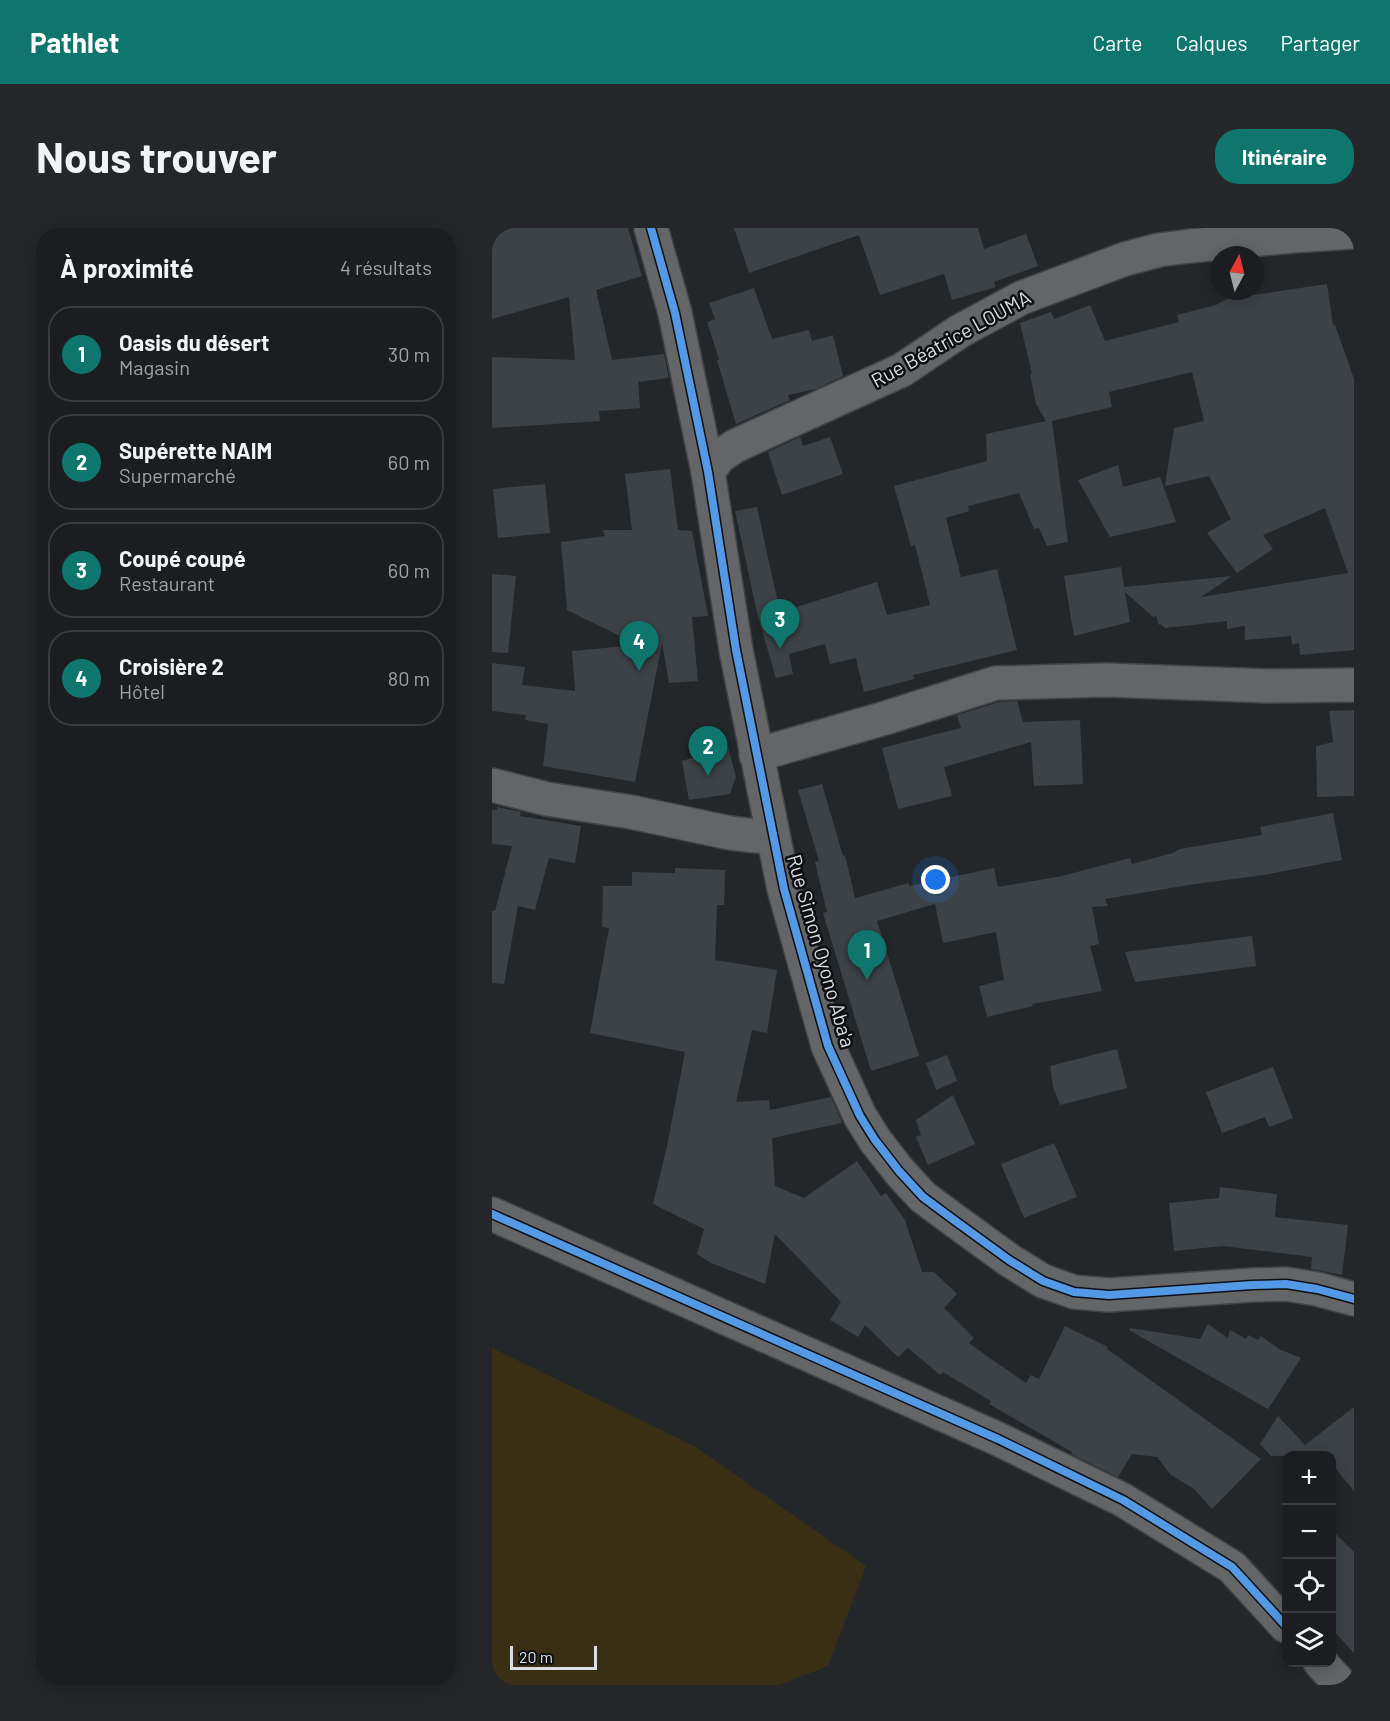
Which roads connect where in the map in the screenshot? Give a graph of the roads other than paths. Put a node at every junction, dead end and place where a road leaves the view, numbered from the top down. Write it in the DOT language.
graph roads {
  1 [pos="651,228"];
  2 [pos="1354,232"];
  3 [pos="708,472"];
  4 [pos="1354,685"];
  5 [pos="756,755"];
  6 [pos="492,785"];
  7 [pos="772,838"];
  8 [pos="492,1214"];
  9 [pos="1354,1299"];
  10 [pos="1282,1621"];
  11 [pos="1325,1667"];
  12 [pos="1341,1685"];
  1 -- 3 [label="street, Rue Simon Oyono Aba'a"];
  2 -- 3 [label="street, Rue Béatrice LOUMA"];
  3 -- 5 [label="street, Rue Simon Oyono Aba'a"];
  4 -- 5 [label="street"];
  5 -- 7 [label="street, Rue Simon Oyono Aba'a"];
  6 -- 7 [label="street"];
  7 -- 9 [label="street, Rue Simon Oyono Aba'a"];
  8 -- 10 [label="street"];
  11 -- 12 [label="street"];
}
